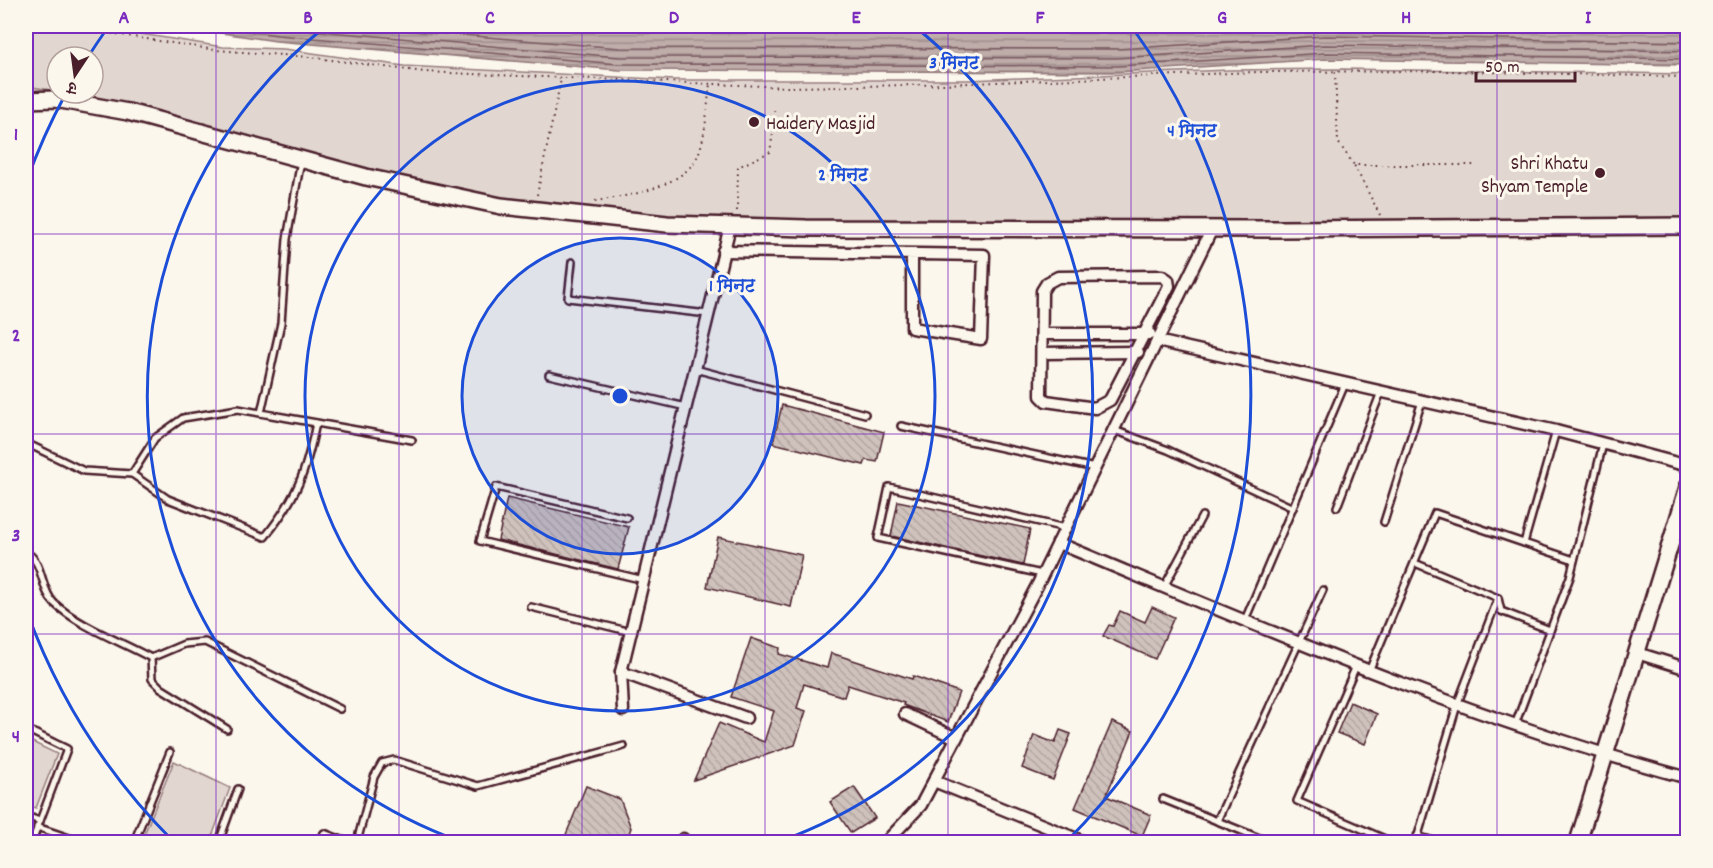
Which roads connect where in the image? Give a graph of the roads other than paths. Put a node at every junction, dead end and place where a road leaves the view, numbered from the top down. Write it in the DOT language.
graph roads {
  1 [pos="26,100"];
  2 [pos="301,159"];
  3 [pos="734,226"];
  4 [pos="1688,226"];
  5 [pos="1212,229"];
  6 [pos="723,251"];
  7 [pos="912,254"];
  8 [pos="572,262"];
  9 [pos="708,314"];
  10 [pos="1042,334"];
  11 [pos="1144,334"];
  12 [pos="1159,337"];
  13 [pos="1134,352"];
  14 [pos="1152,352"];
  15 [pos="1042,353"];
  16 [pos="695,369"];
  17 [pos="549,375"];
  18 [pos="1346,384"];
  19 [pos="1381,392"];
  20 [pos="1422,401"];
  21 [pos="686,407"];
  22 [pos="261,413"];
  23 [pos="865,414"];
  24 [pos="316,423"];
  25 [pos="901,426"];
  26 [pos="1114,430"];
  27 [pos="1556,431"];
  28 [pos="412,440"];
  29 [pos="26,443"];
  30 [pos="1603,444"];
  31 [pos="1688,466"];
  32 [pos="1095,468"];
  33 [pos="132,474"];
  34 [pos="1688,487"];
  35 [pos="1337,507"];
  36 [pos="1293,508"];
  37 [pos="1202,516"];
  38 [pos="627,518"];
  39 [pos="1384,522"];
  40 [pos="1065,528"];
  41 [pos="1058,543"];
  42 [pos="1524,543"];
  43 [pos="26,552"];
  44 [pos="1574,560"];
  45 [pos="1415,562"];
  46 [pos="1042,574"];
  47 [pos="644,580"];
  48 [pos="1164,587"];
  49 [pos="1323,590"];
  50 [pos="1498,598"];
  51 [pos="531,607"];
  52 [pos="1245,621"];
  53 [pos="1550,630"];
  54 [pos="631,632"];
  55 [pos="1300,643"];
  56 [pos="1637,653"];
  57 [pos="151,658"];
  58 [pos="1356,666"];
  59 [pos="1688,669"];
  60 [pos="1369,671"];
  61 [pos="621,672"];
  62 [pos="1457,705"];
  63 [pos="340,709"];
  64 [pos="622,710"];
  65 [pos="905,714"];
  66 [pos="746,718"];
  67 [pos="1515,725"];
  68 [pos="26,729"];
  69 [pos="227,729"];
  70 [pos="956,738"];
  71 [pos="624,746"];
  72 [pos="170,752"];
  73 [pos="1605,756"];
  74 [pos="1688,778"];
  75 [pos="934,781"];
  76 [pos="238,789"];
  77 [pos="1163,799"];
  78 [pos="26,816"];
  79 [pos="1216,821"];
  80 [pos="39,824"];
  81 [pos="1063,839"];
  82 [pos="1417,839"];
  83 [pos="32,843"];
  84 [pos="81,843"];
  85 [pos="134,843"];
  86 [pos="219,843"];
  87 [pos="320,843"];
  88 [pos="347,843"];
  89 [pos="357,843"];
  90 [pos="886,843"];
  91 [pos="1084,843"];
  92 [pos="1269,843"];
  93 [pos="1392,843"];
  94 [pos="1437,843"];
  95 [pos="1578,843"];
  1 -- 2 [label="street"];
  2 -- 3 [label="street"];
  2 -- 22 [label="lane"];
  3 -- 5 [label="street"];
  3 -- 6 [label="street"];
  4 -- 5 [label="street"];
  5 -- 12 [label="street"];
  6 -- 7 [label="street"];
  6 -- 9 [label="street"];
  7 -- 7 [label="street"];
  8 -- 9 [label="lane"];
  9 -- 16 [label="street"];
  10 -- 11 [label="street"];
  10 -- 11 [label="street"];
  10 -- 15 [label="street"];
  11 -- 12 [label="street"];
  11 -- 13 [label="street"];
  12 -- 14 [label="street"];
  12 -- 18 [label="street"];
  13 -- 14 [label="street"];
  13 -- 15 [label="street"];
  13 -- 15 [label="street"];
  14 -- 26 [label="street"];
  16 -- 21 [label="street"];
  16 -- 23 [label="lane"];
  17 -- 21 [label="lane"];
  18 -- 19 [label="street"];
  18 -- 36 [label="lane"];
  19 -- 20 [label="street"];
  19 -- 35 [label="lane"];
  20 -- 27 [label="street"];
  20 -- 39 [label="lane"];
  21 -- 47 [label="street"];
  22 -- 24 [label="lane"];
  22 -- 33 [label="lane"];
  24 -- 28 [label="lane"];
  24 -- 33 [label="lane"];
  25 -- 32 [label="lane"];
  26 -- 32 [label="street"];
  26 -- 36 [label="lane"];
  27 -- 30 [label="street"];
  27 -- 42 [label="lane"];
  29 -- 33 [label="lane"];
  30 -- 31 [label="street"];
  30 -- 44 [label="lane"];
  32 -- 40 [label="street"];
  34 -- 56 [label="street"];
  36 -- 52 [label="lane"];
  37 -- 48 [label="lane"];
  38 -- 47 [label="lane"];
  40 -- 41 [label="street"];
  40 -- 46 [label="lane"];
  41 -- 46 [label="street"];
  41 -- 48 [label="street"];
  42 -- 44 [label="lane"];
  42 -- 45 [label="lane"];
  43 -- 57 [label="lane"];
  44 -- 53 [label="lane"];
  45 -- 50 [label="lane"];
  45 -- 60 [label="lane"];
  46 -- 70 [label="street"];
  47 -- 54 [label="street"];
  48 -- 52 [label="street"];
  49 -- 55 [label="lane"];
  50 -- 53 [label="lane"];
  50 -- 62 [label="lane"];
  51 -- 54 [label="lane"];
  52 -- 55 [label="street"];
  53 -- 67 [label="lane"];
  54 -- 61 [label="street"];
  55 -- 58 [label="street"];
  55 -- 79 [label="lane"];
  56 -- 59 [label="street"];
  56 -- 73 [label="street"];
  57 -- 63 [label="lane"];
  57 -- 69 [label="lane"];
  58 -- 60 [label="street"];
  58 -- 93 [label="lane"];
  60 -- 62 [label="street"];
  61 -- 64 [label="street"];
  61 -- 66 [label="street"];
  62 -- 67 [label="street"];
  62 -- 82 [label="lane"];
  65 -- 70 [label="street"];
  67 -- 73 [label="street"];
  68 -- 80 [label="lane"];
  70 -- 75 [label="street"];
  71 -- 89 [label="lane"];
  72 -- 85 [label="lane"];
  73 -- 74 [label="street"];
  73 -- 95 [label="street"];
  75 -- 81 [label="street"];
  75 -- 90 [label="street"];
  76 -- 86 [label="lane"];
  77 -- 79 [label="lane"];
  78 -- 80 [label="lane"];
  79 -- 92 [label="lane"];
  80 -- 83 [label="lane"];
  80 -- 84 [label="lane"];
  81 -- 91 [label="street"];
  82 -- 94 [label="lane"];
  87 -- 88 [label="lane"];
}
